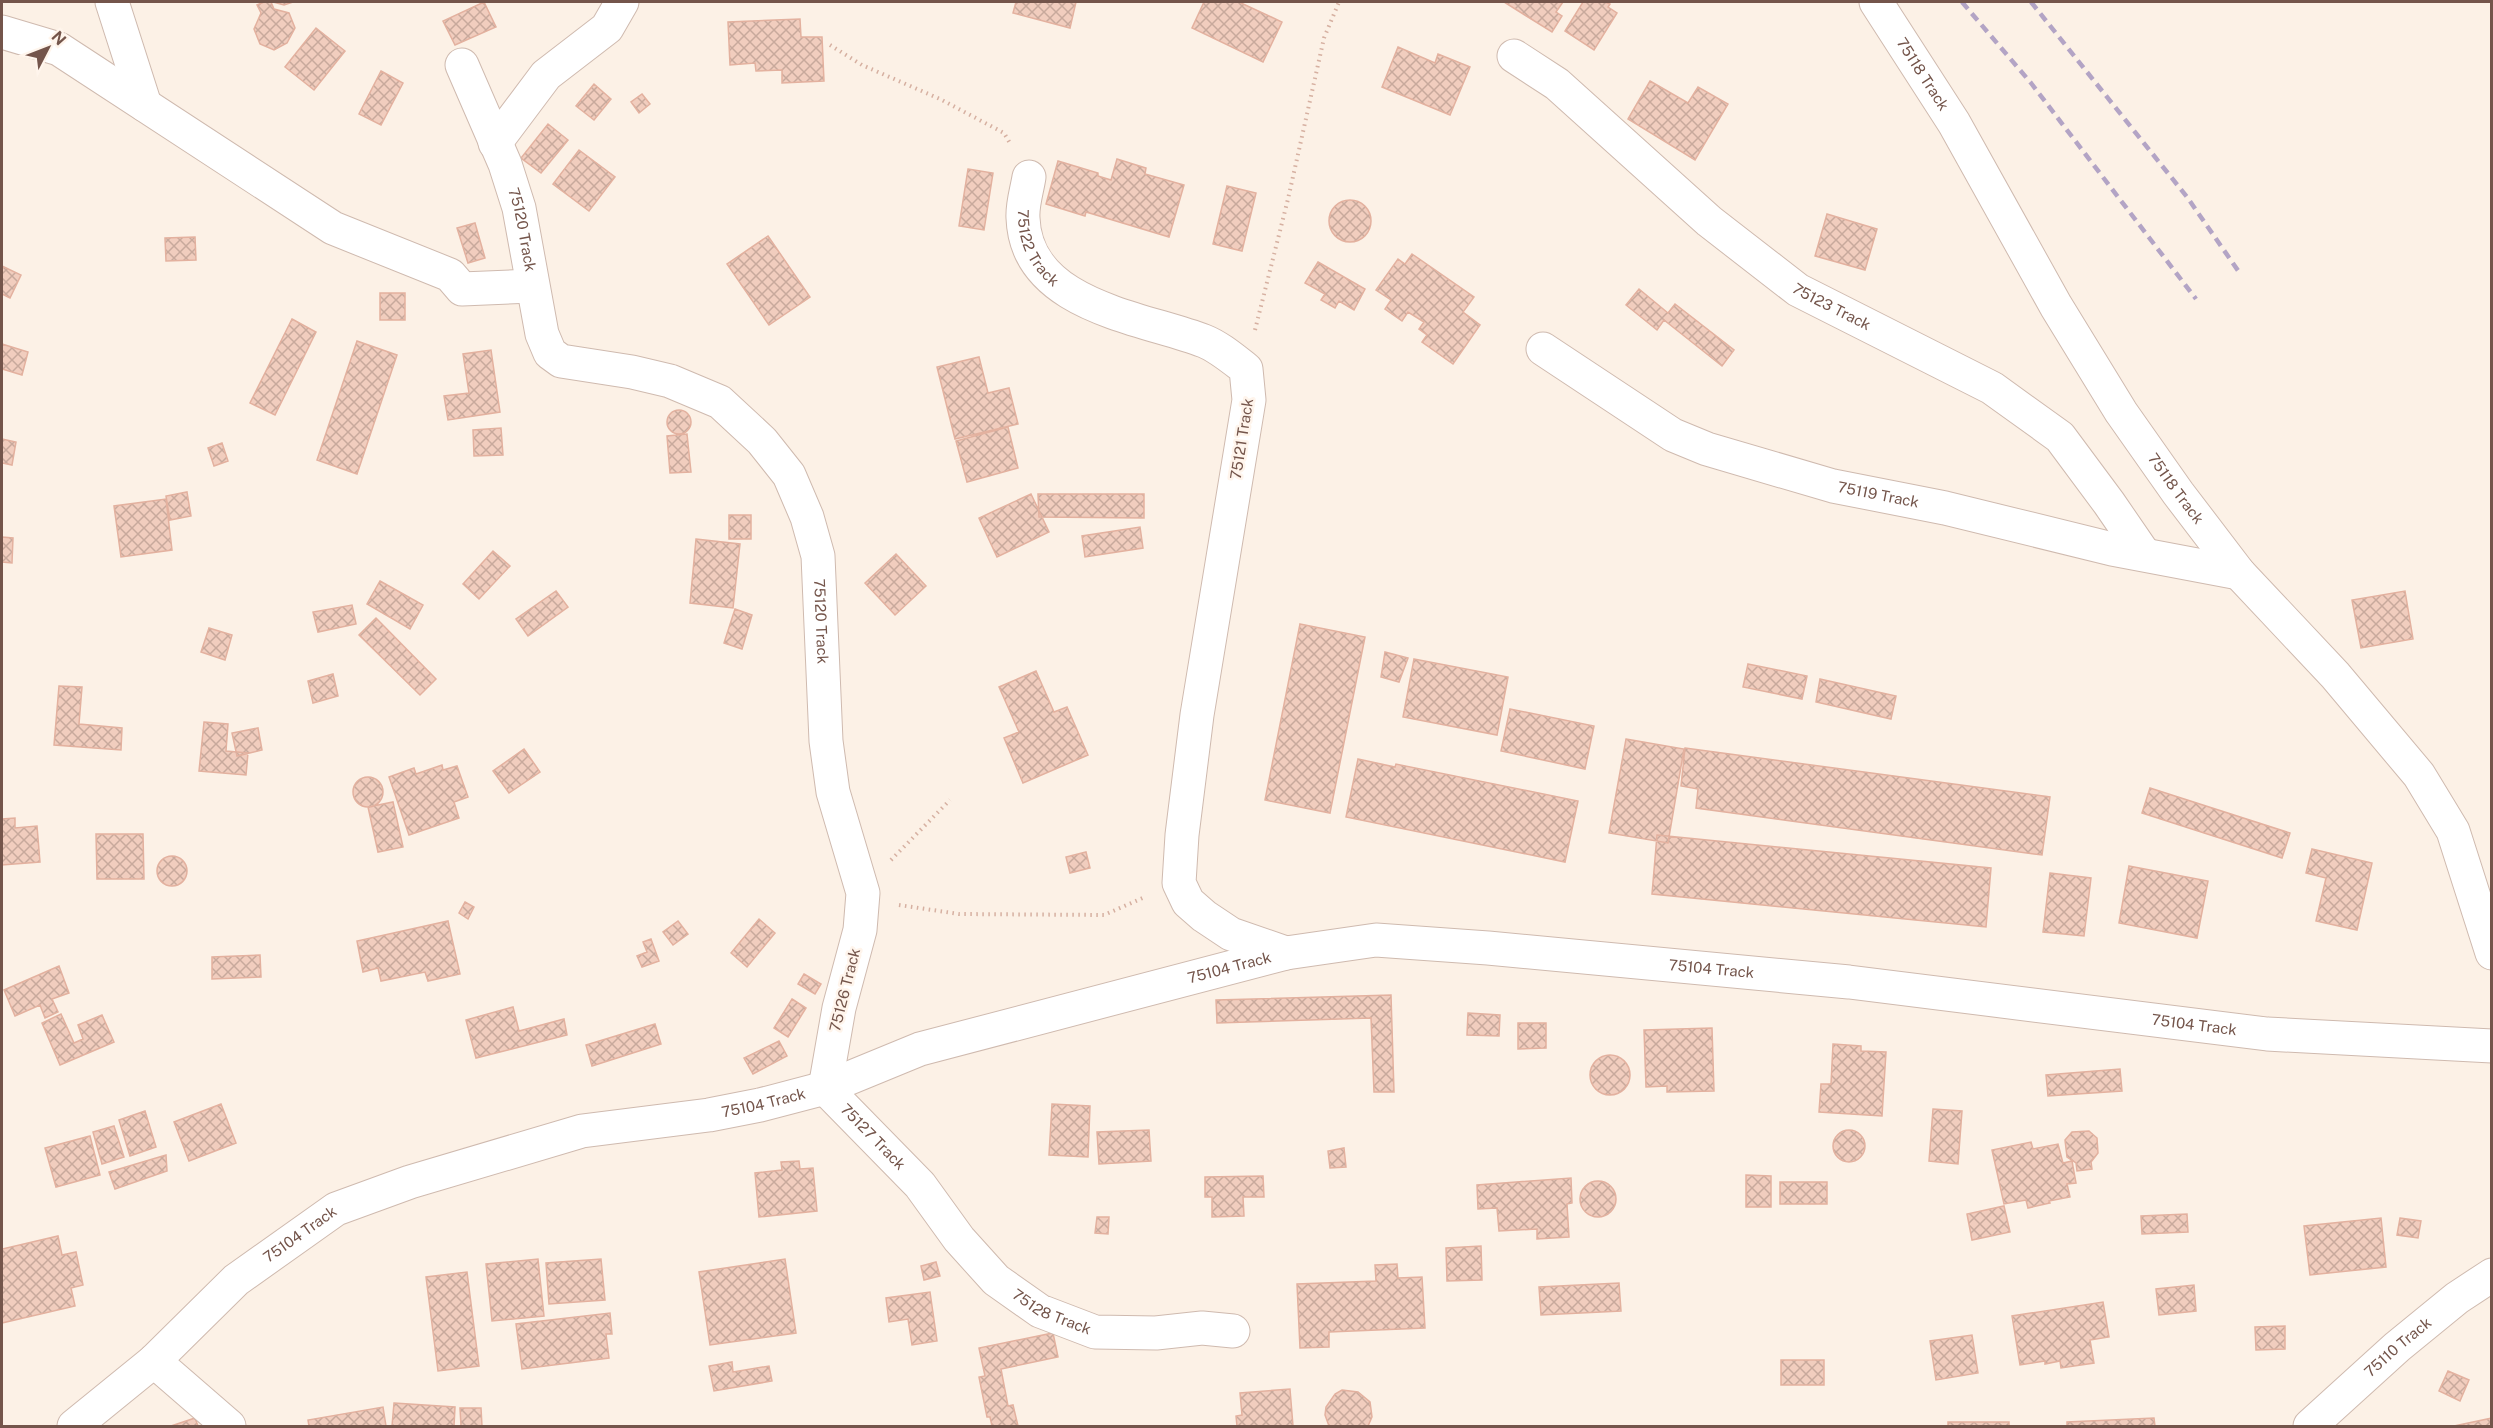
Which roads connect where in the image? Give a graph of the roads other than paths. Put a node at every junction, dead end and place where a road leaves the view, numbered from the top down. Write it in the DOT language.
graph roads {
  1 [pos="112,2"];
  2 [pos="622,2"];
  3 [pos="1876,2"];
  4 [pos="2,32"];
  5 [pos="1514,56"];
  6 [pos="462,64"];
  7 [pos="145,105"];
  8 [pos="495,143"];
  9 [pos="1029,177"];
  10 [pos="532,286"];
  11 [pos="1543,349"];
  12 [pos="1249,400"];
  13 [pos="2144,554"];
  14 [pos="2239,573"];
  15 [pos="869,895"];
  16 [pos="1286,953"];
  17 [pos="2492,953"];
  18 [pos="2492,1046"];
  19 [pos="825,1088"];
  20 [pos="920,1185"];
  21 [pos="2492,1275"];
  22 [pos="1233,1331"];
  23 [pos="154,1361"];
  24 [pos="74,1426"];
  25 [pos="228,1426"];
  26 [pos="2310,1426"];
  1 -- 7 [label="street"];
  2 -- 8 [label="street"];
  3 -- 14 [label="street, 75118 Track"];
  4 -- 7 [label="street"];
  5 -- 13 [label="street, 75123 Track"];
  6 -- 8 [label="street, 75120 Track"];
  7 -- 10 [label="street"];
  8 -- 10 [label="street, 75120 Track"];
  9 -- 12 [label="street, 75122 Track"];
  10 -- 15 [label="street, 75120 Track"];
  11 -- 13 [label="street, 75119 Track"];
  12 -- 16 [label="street, 75121 Track"];
  13 -- 14 [label="street, 75119 Track"];
  14 -- 17 [label="street, 75118 Track"];
  15 -- 19 [label="street, 75126 Track"];
  16 -- 18 [label="street, 75104 Track"];
  16 -- 19 [label="street, 75104 Track"];
  19 -- 20 [label="street, 75127 Track"];
  19 -- 23 [label="street, 75104 Track"];
  20 -- 22 [label="street, 75128 Track"];
  21 -- 26 [label="street, 75110 Track"];
  23 -- 24 [label="street, 75104 Track"];
  23 -- 25 [label="street"];
}
